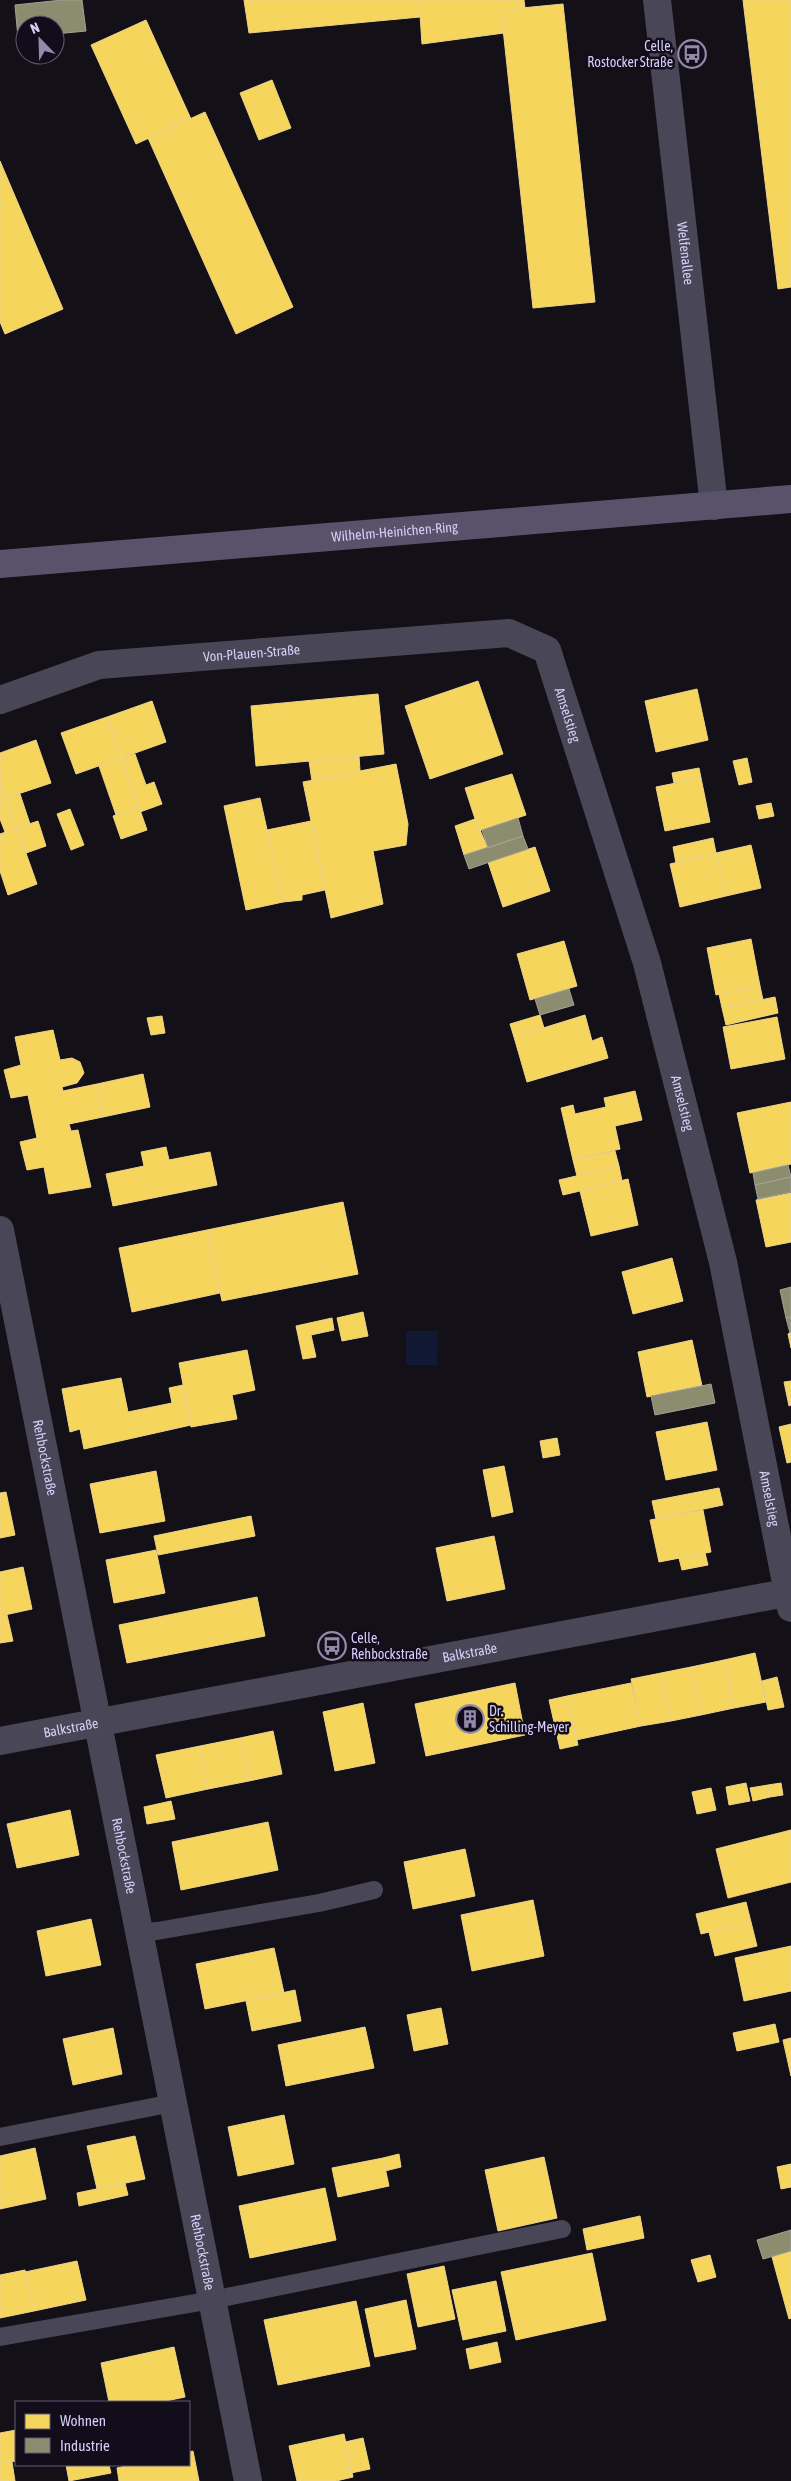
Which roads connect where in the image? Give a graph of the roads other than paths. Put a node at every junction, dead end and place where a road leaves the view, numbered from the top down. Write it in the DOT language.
graph roads {
  1 [pos="657,0"];
  2 [pos="791,499"];
  3 [pos="714,506"];
  4 [pos="0,564"];
  5 [pos="509,633"];
  6 [pos="0,700"];
  7 [pos="0,1230"];
  8 [pos="3,1264"];
  9 [pos="790,1597"];
  10 [pos="98,1722"];
  11 [pos="0,1741"];
  12 [pos="374,1890"];
  13 [pos="139,1932"];
  14 [pos="173,2103"];
  15 [pos="0,2136"];
  16 [pos="562,2229"];
  17 [pos="212,2300"];
  18 [pos="0,2336"];
  19 [pos="248,2481"];
  1 -- 3 [label="street, Welfenallee"];
  2 -- 3 [label="main road, Wilhelm-Heinichen-Ring"];
  3 -- 4 [label="main road, Wilhelm-Heinichen-Ring"];
  5 -- 6 [label="street, Von-Plauen-Straße"];
  5 -- 9 [label="street, Amselstieg"];
  7 -- 8 [label="street, Rehbockstraße"];
  8 -- 10 [label="street, Rehbockstraße"];
  9 -- 10 [label="street, Balkstraße"];
  10 -- 11 [label="street, Balkstraße"];
  10 -- 13 [label="street, Rehbockstraße"];
  12 -- 13 [label="lane"];
  13 -- 14 [label="street, Rehbockstraße"];
  14 -- 15 [label="lane"];
  14 -- 17 [label="street, Rehbockstraße"];
  16 -- 17 [label="lane"];
  17 -- 18 [label="lane"];
  17 -- 19 [label="street, Rehbockstraße"];
}
